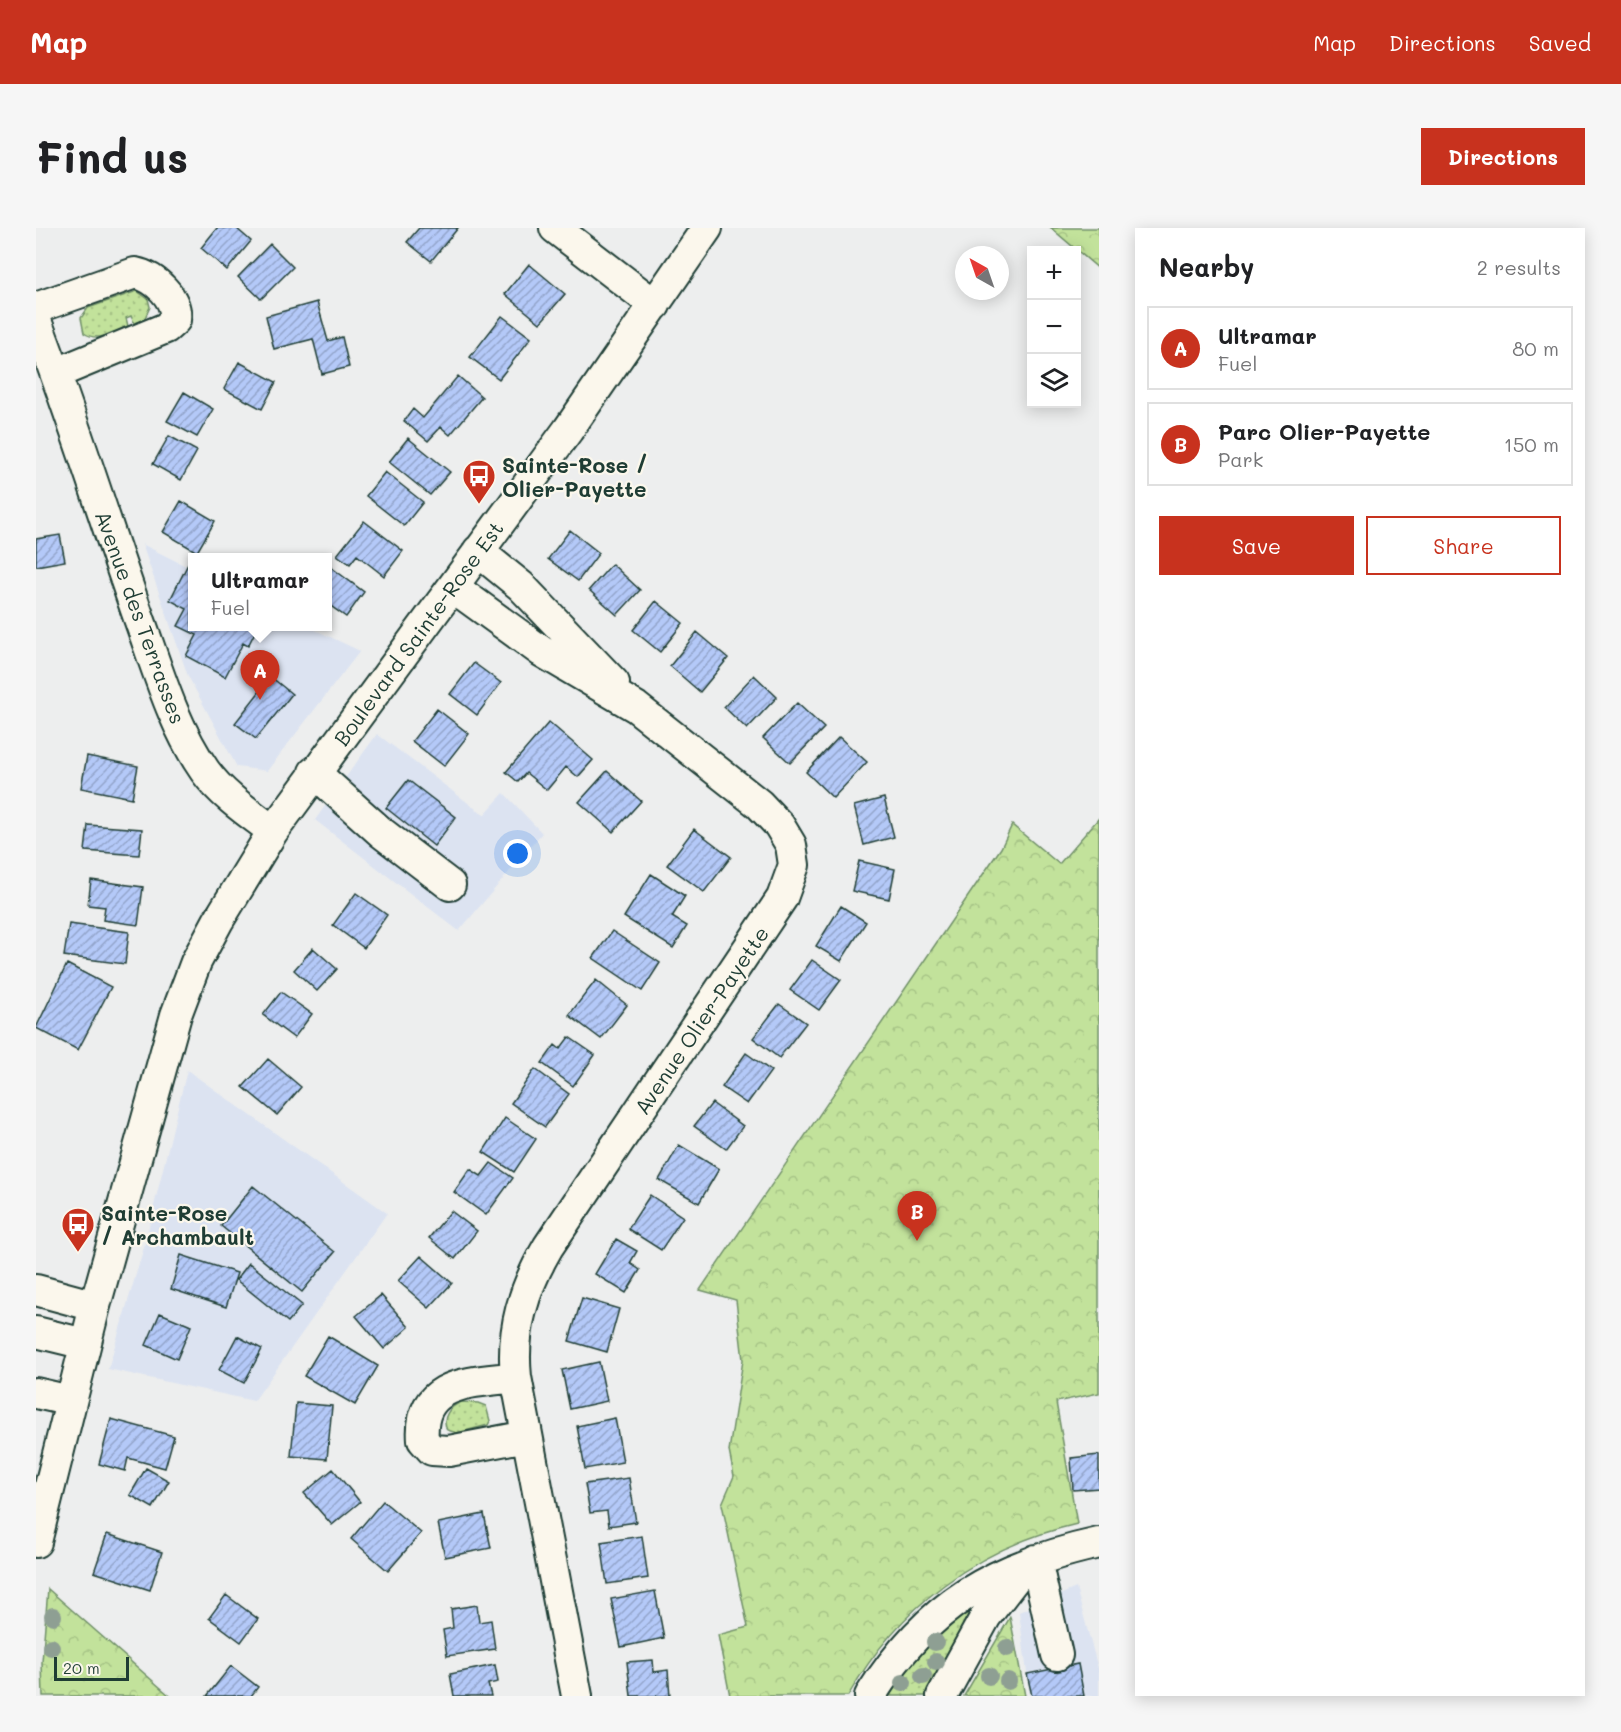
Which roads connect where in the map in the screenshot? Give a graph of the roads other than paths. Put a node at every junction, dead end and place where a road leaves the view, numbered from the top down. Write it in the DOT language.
graph roads {
  1 [pos="555,228"];
  2 [pos="707,228"];
  3 [pos="655,305"];
  4 [pos="36,308"];
  5 [pos="36,321"];
  6 [pos="57,373"];
  7 [pos="478,551"];
  8 [pos="453,587"];
  9 [pos="636,707"];
  10 [pos="314,772"];
  11 [pos="273,831"];
  12 [pos="450,885"];
  13 [pos="36,1290"];
  14 [pos="95,1306"];
  15 [pos="36,1332"];
  16 [pos="85,1344"];
  17 [pos="516,1377"];
  18 [pos="36,1393"];
  19 [pos="70,1401"];
  20 [pos="527,1436"];
  21 [pos="40,1505"];
  22 [pos="36,1542"];
  23 [pos="1099,1543"];
  24 [pos="1032,1562"];
  25 [pos="1057,1655"];
  26 [pos="577,1696"];
  27 [pos="870,1696"];
  28 [pos="942,1696"];
  1 -- 3 [label="street"];
  2 -- 3 [label="street, Boulevard Sainte-Rose Est"];
  3 -- 7 [label="street, Boulevard Sainte-Rose Est"];
  4 -- 6 [label="street"];
  5 -- 6 [label="street, Avenue des Terrasses"];
  6 -- 11 [label="street, Avenue des Terrasses"];
  7 -- 8 [label="street, Boulevard Sainte-Rose Est"];
  7 -- 9 [label="street, Avenue Olier-Payette"];
  8 -- 9 [label="street, Avenue Olier-Payette"];
  8 -- 10 [label="street, Boulevard Sainte-Rose Est"];
  9 -- 17 [label="street, Avenue Olier-Payette"];
  10 -- 11 [label="street, Boulevard Sainte-Rose Est"];
  10 -- 12 [label="street"];
  11 -- 14 [label="street, Boulevard Sainte-Rose Est"];
  13 -- 14 [label="street"];
  14 -- 16 [label="street, Boulevard Sainte-Rose Est"];
  15 -- 16 [label="street"];
  16 -- 19 [label="street, Boulevard Sainte-Rose Est"];
  17 -- 20 [label="street, Avenue Olier-Payette"];
  17 -- 20 [label="street"];
  18 -- 19 [label="street"];
  19 -- 21 [label="street, Boulevard Sainte-Rose Est"];
  20 -- 26 [label="street, Avenue Olier-Payette"];
  21 -- 22 [label="street, Boulevard Sainte-Rose Est"];
  23 -- 24 [label="street"];
  24 -- 25 [label="street"];
  24 -- 27 [label="street"];
  24 -- 28 [label="street"];
}
